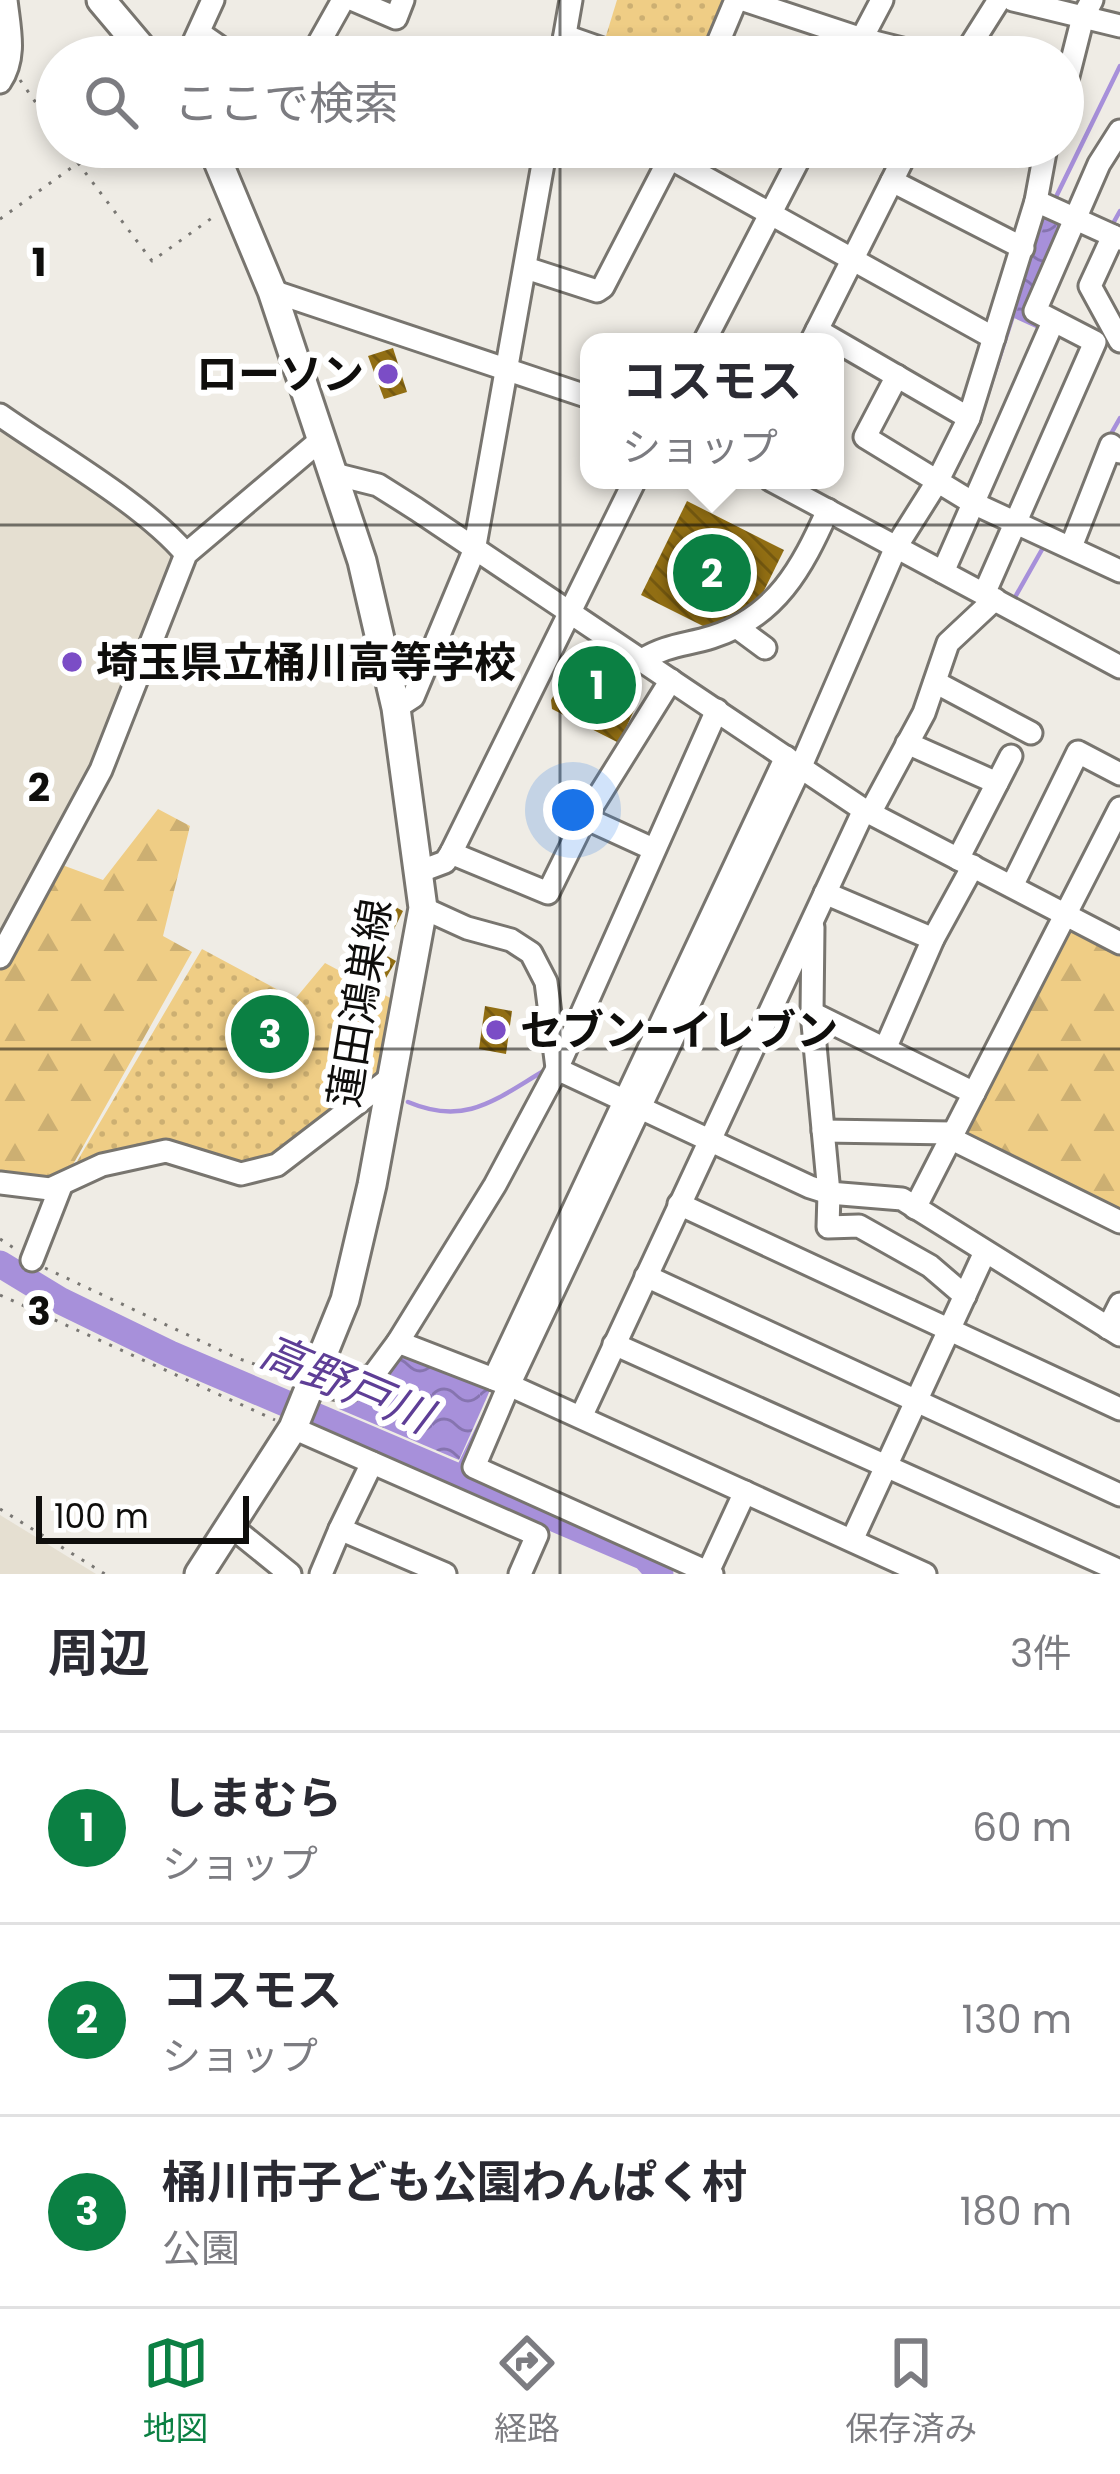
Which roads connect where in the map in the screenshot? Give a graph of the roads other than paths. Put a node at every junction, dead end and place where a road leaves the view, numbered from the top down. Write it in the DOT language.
graph roads {
  1 [pos="6,0"];
  2 [pos="101,0"];
  3 [pos="213,0"];
  4 [pos="344,0"];
  5 [pos="355,0"];
  6 [pos="403,0"];
  7 [pos="571,0"];
  8 [pos="740,0"];
  9 [pos="882,0"];
  10 [pos="999,0"];
  11 [pos="1013,0"];
  12 [pos="1088,8"];
  13 [pos="1120,26"];
  14 [pos="200,34"];
  15 [pos="131,36"];
  16 [pos="203,36"];
  17 [pos="323,36"];
  18 [pos="565,36"];
  19 [pos="722,36"];
  20 [pos="828,36"];
  21 [pos="863,36"];
  22 [pos="976,36"];
  23 [pos="4,73"];
  24 [pos="1120,131"];
  25 [pos="222,168"];
  26 [pos="543,168"];
  27 [pos="665,168"];
  28 [pos="698,168"];
  29 [pos="795,168"];
  30 [pos="898,168"];
  31 [pos="1040,168"];
  32 [pos="892,181"];
  33 [pos="1036,201"];
  34 [pos="771,214"];
  35 [pos="1075,216"];
  36 [pos="1116,237"];
  37 [pos="1023,248"];
  38 [pos="854,258"];
  39 [pos="526,268"];
  40 [pos="272,291"];
  41 [pos="1107,317"];
  42 [pos="1053,322"];
  43 [pos="709,333"];
  44 [pos="816,333"];
  45 [pos="994,338"];
  46 [pos="1095,341"];
  47 [pos="1120,341"];
  48 [pos="844,350"];
  49 [pos="508,370"];
  50 [pos="897,376"];
  51 [pos="580,394"];
  52 [pos="0,415"];
  53 [pos="969,418"];
  54 [pos="323,438"];
  55 [pos="1120,452"];
  56 [pos="334,474"];
  57 [pos="937,482"];
  58 [pos="631,489"];
  59 [pos="788,489"];
  60 [pos="973,503"];
  61 [pos="828,511"];
  62 [pos="1015,521"];
  63 [pos="896,547"];
  64 [pos="1071,547"];
  65 [pos="474,551"];
  66 [pos="186,554"];
  67 [pos="1120,571"];
  68 [pos="943,572"];
  69 [pos="990,597"];
  70 [pos="571,613"];
  71 [pos="738,628"];
  72 [pos="765,648"];
  73 [pos="641,660"];
  74 [pos="1120,667"];
  75 [pos="671,680"];
  76 [pos="935,682"];
  77 [pos="396,708"];
  78 [pos="716,710"];
  79 [pos="1031,734"];
  80 [pos="908,742"];
  81 [pos="1011,756"];
  82 [pos="794,762"];
  83 [pos="1120,774"];
  84 [pos="997,783"];
  85 [pos="1120,808"];
  86 [pos="867,812"];
  87 [pos="585,818"];
  88 [pos="652,849"];
  89 [pos="451,853"];
  90 [pos="965,862"];
  91 [pos="421,871"];
  92 [pos="1012,886"];
  93 [pos="825,893"];
  94 [pos="423,908"];
  95 [pos="1068,915"];
  96 [pos="813,920"];
  97 [pos="933,939"];
  98 [pos="1120,943"];
  99 [pos="0,957"];
  100 [pos="812,1013"];
  101 [pos="885,1049"];
  102 [pos="557,1069"];
  103 [pos="393,1076"];
  104 [pos="974,1093"];
  105 [pos="632,1104"];
  106 [pos="823,1130"];
  107 [pos="951,1136"];
  108 [pos="709,1139"];
  109 [pos="0,1183"];
  110 [pos="61,1186"];
  111 [pos="829,1193"];
  112 [pos="679,1204"];
  113 [pos="915,1208"];
  114 [pos="1120,1222"];
  115 [pos="985,1252"];
  116 [pos="32,1260"];
  117 [pos="646,1276"];
  118 [pos="965,1296"];
  119 [pos="1120,1304"];
  120 [pos="949,1330"];
  121 [pos="1114,1332"];
  122 [pos="398,1342"];
  123 [pos="614,1344"];
  124 [pos="501,1382"];
  125 [pos="313,1384"];
  126 [pos="916,1401"];
  127 [pos="1120,1409"];
  128 [pos="581,1417"];
  129 [pos="292,1428"];
  130 [pos="372,1463"];
  131 [pos="886,1466"];
  132 [pos="745,1492"];
  133 [pos="1120,1495"];
  134 [pos="232,1527"];
  135 [pos="340,1529"];
  136 [pos="852,1540"];
  137 [pos="407,1567"];
  138 [pos="1120,1570"];
  139 [pos="710,1573"];
  140 [pos="199,1574"];
  141 [pos="290,1574"];
  142 [pos="321,1574"];
  143 [pos="445,1574"];
  144 [pos="520,1574"];
  145 [pos="925,1574"];
  1 -- 23 [label="street"];
  2 -- 15 [label="main road"];
  3 -- 14 [label="street"];
  4 -- 17 [label="street"];
  5 -- 6 [label="street"];
  7 -- 18 [label="street"];
  8 -- 19 [label="street"];
  8 -- 20 [label="street"];
  9 -- 21 [label="street"];
  10 -- 22 [label="street"];
  11 -- 12 [label="street"];
  12 -- 13 [label="street"];
  14 -- 16 [label="street"];
  24 -- 35 [label="street"];
  25 -- 40 [label="main road, 蓮田鴻巣線"];
  26 -- 39 [label="street"];
  27 -- 39 [label="street"];
  28 -- 34 [label="street"];
  29 -- 34 [label="street"];
  30 -- 32 [label="street"];
  31 -- 33 [label="street"];
  32 -- 37 [label="street"];
  32 -- 38 [label="street"];
  33 -- 35 [label="street"];
  33 -- 37 [label="street"];
  34 -- 38 [label="street"];
  34 -- 43 [label="street"];
  35 -- 36 [label="street"];
  35 -- 42 [label="street"];
  36 -- 41 [label="street"];
  37 -- 45 [label="street"];
  38 -- 44 [label="street"];
  38 -- 45 [label="street"];
  39 -- 49 [label="street"];
  40 -- 49 [label="street"];
  40 -- 54 [label="main road, 蓮田鴻巣線"];
  41 -- 46 [label="street"];
  41 -- 47 [label="street"];
  42 -- 46 [label="street"];
  42 -- 60 [label="street"];
  45 -- 53 [label="street"];
  46 -- 62 [label="street"];
  48 -- 50 [label="street"];
  49 -- 51 [label="street"];
  49 -- 65 [label="street"];
  50 -- 53 [label="street"];
  50 -- 57 [label="street"];
  52 -- 66 [label="street"];
  53 -- 57 [label="street"];
  54 -- 56 [label="main road, 蓮田鴻巣線"];
  54 -- 66 [label="street"];
  55 -- 64 [label="street"];
  56 -- 65 [label="street"];
  56 -- 77 [label="main road, 蓮田鴻巣線"];
  57 -- 60 [label="street"];
  57 -- 63 [label="street"];
  58 -- 70 [label="street"];
  59 -- 61 [label="street"];
  60 -- 62 [label="street"];
  60 -- 68 [label="street"];
  61 -- 63 [label="street"];
  61 -- 71 [label="street"];
  62 -- 64 [label="street"];
  62 -- 69 [label="street"];
  63 -- 68 [label="street"];
  63 -- 82 [label="street"];
  64 -- 67 [label="street"];
  65 -- 70 [label="street"];
  65 -- 77 [label="street"];
  66 -- 99 [label="street"];
  68 -- 69 [label="street"];
  69 -- 74 [label="street"];
  69 -- 76 [label="street"];
  70 -- 73 [label="street"];
  70 -- 89 [label="street"];
  71 -- 72 [label="street"];
  71 -- 73 [label="street"];
  73 -- 75 [label="street"];
  75 -- 78 [label="street"];
  75 -- 87 [label="street"];
  76 -- 79 [label="street"];
  76 -- 80 [label="street"];
  77 -- 91 [label="main road, 蓮田鴻巣線"];
  78 -- 82 [label="street"];
  78 -- 88 [label="street"];
  80 -- 84 [label="street"];
  80 -- 86 [label="street"];
  81 -- 84 [label="street"];
  82 -- 86 [label="street"];
  82 -- 105 [label="street"];
  83 -- 92 [label="street"];
  84 -- 90 [label="street"];
  85 -- 95 [label="street"];
  86 -- 90 [label="street"];
  86 -- 93 [label="street"];
  87 -- 88 [label="street"];
  87 -- 89 [label="street"];
  88 -- 102 [label="street"];
  89 -- 91 [label="street"];
  90 -- 92 [label="street"];
  90 -- 97 [label="street"];
  91 -- 94 [label="main road, 蓮田鴻巣線"];
  92 -- 95 [label="street"];
  93 -- 96 [label="street"];
  93 -- 97 [label="street"];
  94 -- 102 [label="street"];
  94 -- 103 [label="main road, 蓮田鴻巣線"];
  95 -- 98 [label="street"];
  95 -- 104 [label="street"];
  96 -- 100 [label="street"];
  96 -- 108 [label="street"];
  97 -- 101 [label="street"];
  100 -- 101 [label="street"];
  100 -- 106 [label="street"];
  101 -- 104 [label="street"];
  102 -- 105 [label="street"];
  102 -- 122 [label="street"];
  103 -- 110 [label="street"];
  103 -- 125 [label="main road, 蓮田鴻巣線"];
  104 -- 107 [label="street"];
  105 -- 108 [label="street"];
  105 -- 124 [label="street"];
  106 -- 107 [label="street"];
  106 -- 111 [label="street"];
  107 -- 113 [label="street"];
  107 -- 114 [label="street"];
  108 -- 111 [label="street"];
  108 -- 112 [label="street"];
  109 -- 110 [label="street"];
  110 -- 116 [label="street"];
  111 -- 113 [label="street"];
  111 -- 118 [label="street"];
  112 -- 117 [label="street"];
  112 -- 120 [label="street"];
  113 -- 115 [label="street"];
  115 -- 118 [label="street"];
  115 -- 121 [label="street"];
  117 -- 123 [label="street"];
  117 -- 126 [label="street"];
  118 -- 120 [label="street"];
  119 -- 121 [label="street"];
  120 -- 126 [label="street"];
  120 -- 127 [label="street"];
  122 -- 124 [label="street"];
  122 -- 125 [label="street"];
  123 -- 128 [label="street"];
  123 -- 131 [label="street"];
  124 -- 128 [label="street"];
  124 -- 139 [label="street"];
  125 -- 129 [label="main road, 蓮田鴻巣線"];
  126 -- 131 [label="street"];
  126 -- 133 [label="street"];
  128 -- 132 [label="street"];
  129 -- 130 [label="street"];
  129 -- 134 [label="main road, 蓮田鴻巣線"];
  130 -- 135 [label="street"];
  130 -- 144 [label="street"];
  131 -- 136 [label="street"];
  131 -- 138 [label="street"];
  132 -- 136 [label="street"];
  132 -- 139 [label="street"];
  134 -- 140 [label="main road, 蓮田鴻巣線"];
  134 -- 141 [label="street"];
  135 -- 137 [label="street"];
  135 -- 142 [label="street"];
  136 -- 145 [label="street"];
  137 -- 143 [label="street"];
}
